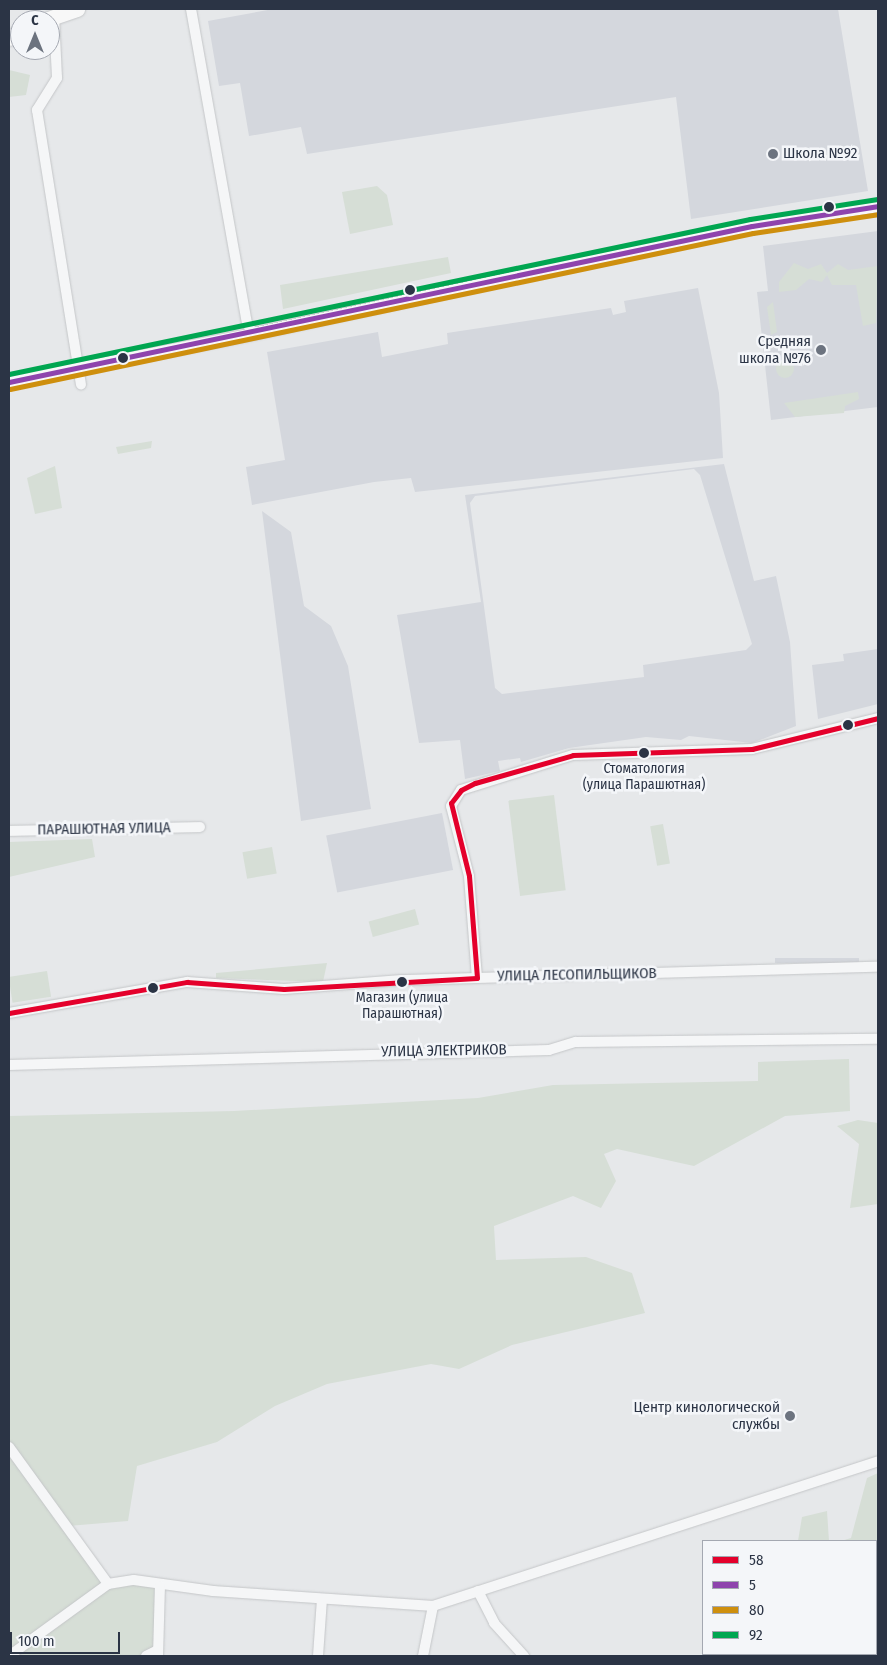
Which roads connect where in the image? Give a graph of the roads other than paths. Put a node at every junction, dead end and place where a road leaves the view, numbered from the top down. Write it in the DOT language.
graph roads {
  1 [pos="77,9"];
  2 [pos="191,9"];
  3 [pos="60,15"];
  4 [pos="55,60"];
  5 [pos="878,206"];
  6 [pos="253,334"];
  7 [pos="80,369"];
  8 [pos="9,382"];
  9 [pos="81,384"];
  10 [pos="878,718"];
  11 [pos="200,827"];
  12 [pos="9,831"];
  13 [pos="878,967"];
  14 [pos="477,978"];
  15 [pos="9,1013"];
  16 [pos="878,1040"];
  17 [pos="9,1064"];
  18 [pos="9,1447"];
  19 [pos="878,1461"];
  20 [pos="108,1584"];
  21 [pos="160,1586"];
  22 [pos="478,1591"];
  23 [pos="322,1599"];
  24 [pos="433,1606"];
  25 [pos="158,1653"];
  26 [pos="9,1656"];
  27 [pos="146,1656"];
  28 [pos="318,1656"];
  29 [pos="424,1656"];
  30 [pos="524,1656"];
  1 -- 3 [label="highway"];
  2 -- 6 [label="street"];
  4 -- 7 [label="street"];
  5 -- 6 [label="main road"];
  6 -- 7 [label="main road"];
  7 -- 8 [label="main road"];
  7 -- 9 [label="street"];
  10 -- 14 [label="street"];
  11 -- 12 [label="street, ПАРАШЮТНАЯ УЛИЦА"];
  13 -- 14 [label="street, УЛИЦА ЛЕСОПИЛЬЩИКОВ"];
  14 -- 15 [label="street, УЛИЦА ЛЕСОПИЛЬЩИКОВ"];
  16 -- 17 [label="street, УЛИЦА ЭЛЕКТРИКОВ"];
  18 -- 20 [label="street"];
  19 -- 22 [label="street"];
  20 -- 21 [label="street"];
  20 -- 26 [label="street"];
  21 -- 23 [label="street"];
  21 -- 25 [label="street"];
  22 -- 24 [label="street"];
  22 -- 30 [label="street"];
  23 -- 24 [label="street"];
  23 -- 28 [label="street"];
  24 -- 29 [label="street"];
  25 -- 27 [label="street"];
}
